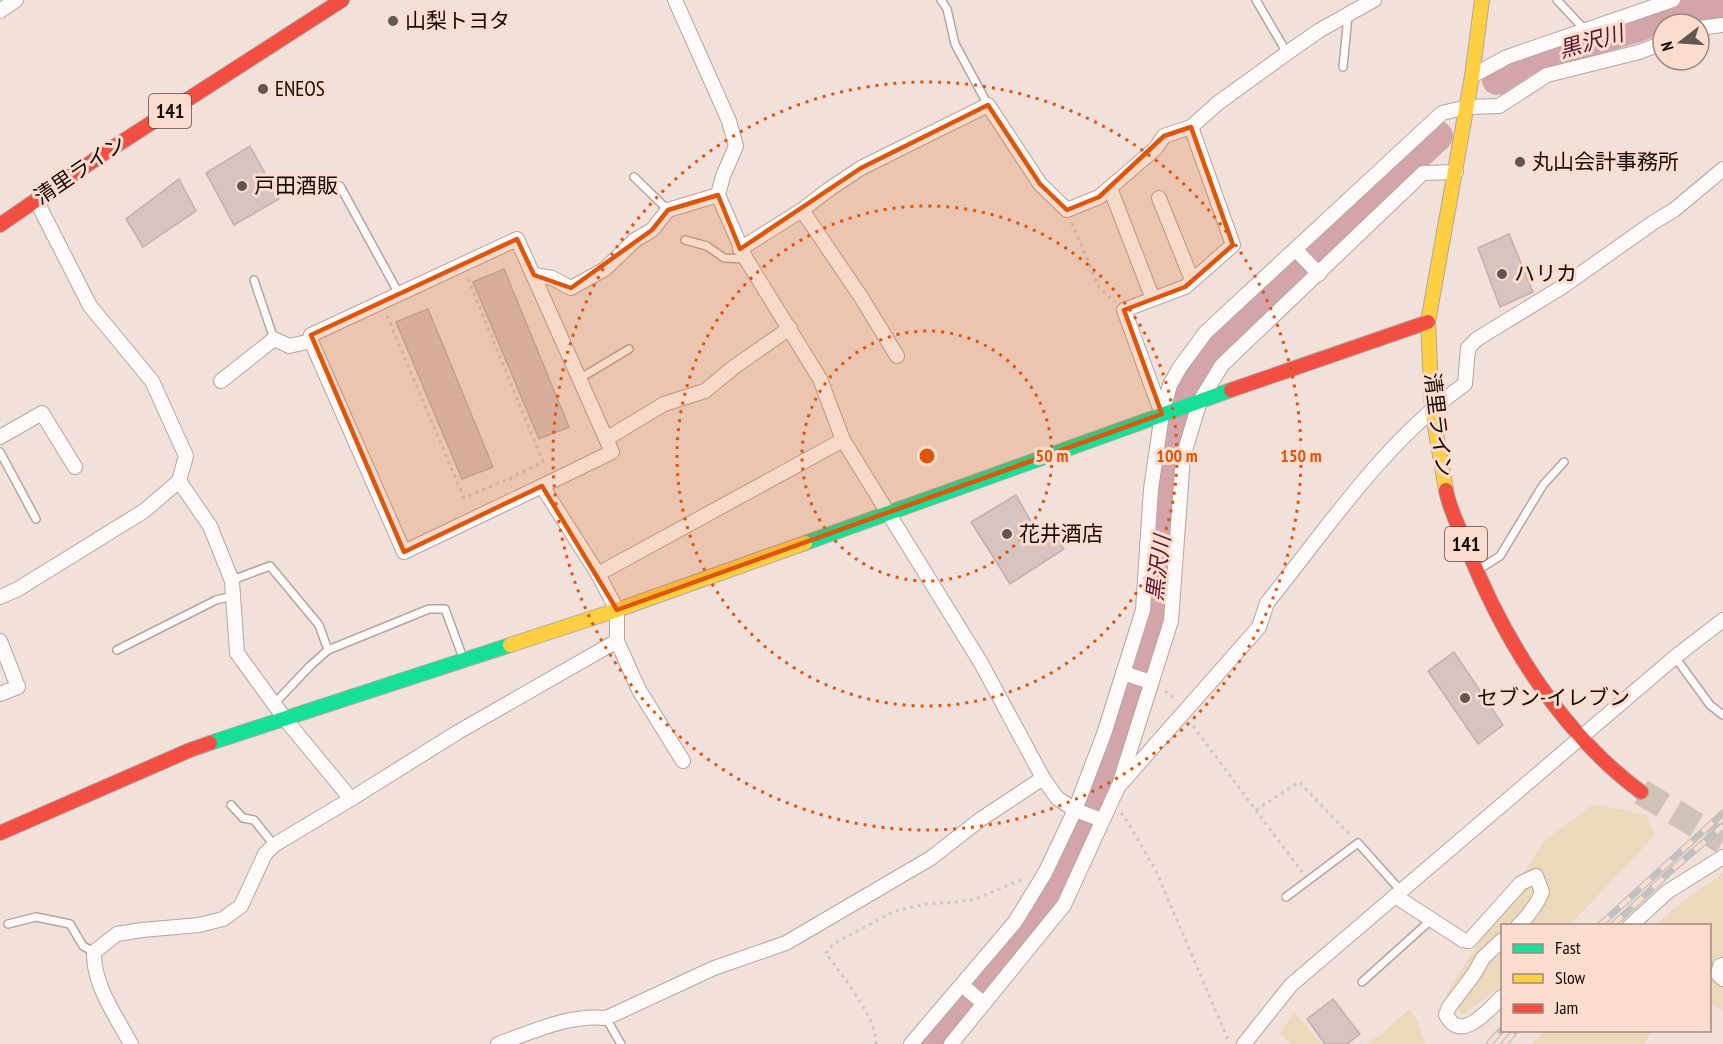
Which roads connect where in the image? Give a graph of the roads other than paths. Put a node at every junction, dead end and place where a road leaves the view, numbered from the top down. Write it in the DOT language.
graph roads {
  1 [pos="16,0"];
  2 [pos="342,0"];
  3 [pos="675,0"];
  4 [pos="941,0"];
  5 [pos="1256,0"];
  6 [pos="1374,0"];
  7 [pos="1482,0"];
  8 [pos="1557,0"];
  9 [pos="1673,0"];
  10 [pos="0,11"];
  11 [pos="1348,14"];
  12 [pos="1585,30"];
  13 [pos="1651,48"];
  14 [pos="1287,52"];
  15 [pos="1343,67"];
  16 [pos="1472,76"];
  17 [pos="987,105"];
  18 [pos="1467,107"];
  19 [pos="1191,128"];
  20 [pos="1723,169"];
  21 [pos="1456,172"];
  22 [pos="634,177"];
  23 [pos="340,186"];
  24 [pos="1110,188"];
  25 [pos="718,195"];
  26 [pos="1159,198"];
  27 [pos="36,200"];
  28 [pos="668,210"];
  29 [pos="802,210"];
  30 [pos="0,225"];
  31 [pos="685,240"];
  32 [pos="1299,252"];
  33 [pos="743,254"];
  34 [pos="1316,271"];
  35 [pos="534,275"];
  36 [pos="254,280"];
  37 [pos="1192,280"];
  38 [pos="399,294"];
  39 [pos="1153,299"];
  40 [pos="1428,322"];
  41 [pos="790,328"];
  42 [pos="274,339"];
  43 [pos="311,341"];
  44 [pos="629,349"];
  45 [pos="897,356"];
  46 [pos="579,379"];
  47 [pos="220,381"];
  48 [pos="1200,401"];
  49 [pos="1432,409"];
  50 [pos="1162,414"];
  51 [pos="0,437"];
  52 [pos="606,439"];
  53 [pos="843,440"];
  54 [pos="0,452"];
  55 [pos="1564,462"];
  56 [pos="75,467"];
  57 [pos="179,481"];
  58 [pos="542,486"];
  59 [pos="887,513"];
  60 [pos="36,519"];
  61 [pos="1150,545"];
  62 [pos="1173,547"];
  63 [pos="1476,571"];
  64 [pos="598,574"];
  65 [pos="232,580"];
  66 [pos="233,596"];
  67 [pos="0,597"];
  68 [pos="617,610"];
  69 [pos="1723,620"];
  70 [pos="0,641"];
  71 [pos="617,641"];
  72 [pos="117,650"];
  73 [pos="328,650"];
  74 [pos="1675,657"];
  75 [pos="464,660"];
  76 [pos="1123,673"];
  77 [pos="1151,682"];
  78 [pos="0,694"];
  79 [pos="274,704"];
  80 [pos="1723,715"];
  81 [pos="285,719"];
  82 [pos="1581,738"];
  83 [pos="683,760"];
  84 [pos="1043,778"];
  85 [pos="1118,787"];
  86 [pos="1641,792"];
  87 [pos="351,799"];
  88 [pos="231,805"];
  89 [pos="1078,811"];
  90 [pos="1099,819"];
  91 [pos="0,832"];
  92 [pos="274,845"];
  93 [pos="1723,857"];
  94 [pos="1398,894"];
  95 [pos="1286,897"];
  96 [pos="1431,920"];
  97 [pos="8,924"];
  98 [pos="1520,924"];
  99 [pos="1632,924"];
  100 [pos="1501,942"];
  101 [pos="94,952"];
  102 [pos="1723,965"];
  103 [pos="1723,979"];
  104 [pos="1362,982"];
  105 [pos="963,986"];
  106 [pos="1501,999"];
  107 [pos="981,1000"];
  108 [pos="606,1018"];
  109 [pos="131,1044"];
  110 [pos="498,1044"];
  111 [pos="621,1044"];
  112 [pos="911,1044"];
  113 [pos="951,1044"];
  114 [pos="1244,1044"];
  1 -- 10 [label="street"];
  2 -- 27 [label="main road, 清里ライン / 141"];
  3 -- 25 [label="street"];
  4 -- 17 [label="lane"];
  5 -- 14 [label="lane"];
  6 -- 11 [label="street"];
  7 -- 16 [label="main road, 清里ライン / 141"];
  8 -- 12 [label="lane"];
  9 -- 12 [label="street"];
  11 -- 14 [label="street"];
  11 -- 15 [label="lane"];
  12 -- 16 [label="street"];
  13 -- 18 [label="street"];
  14 -- 19 [label="street"];
  16 -- 18 [label="main road, 清里ライン / 141"];
  17 -- 24 [label="street"];
  17 -- 29 [label="street"];
  18 -- 21 [label="main road, 清里ライン / 141"];
  18 -- 32 [label="street"];
  19 -- 24 [label="street"];
  19 -- 37 [label="street"];
  20 -- 49 [label="street"];
  21 -- 34 [label="street"];
  21 -- 40 [label="main road, 清里ライン / 141"];
  22 -- 28 [label="lane"];
  23 -- 38 [label="lane"];
  24 -- 39 [label="street"];
  25 -- 28 [label="street"];
  25 -- 33 [label="street"];
  26 -- 37 [label="street"];
  27 -- 30 [label="main road, 清里ライン / 141"];
  27 -- 57 [label="street"];
  28 -- 35 [label="street"];
  29 -- 33 [label="street"];
  29 -- 45 [label="street"];
  31 -- 33 [label="lane"];
  32 -- 34 [label="street"];
  32 -- 50 [label="street"];
  33 -- 41 [label="street"];
  34 -- 48 [label="street"];
  35 -- 38 [label="street"];
  35 -- 46 [label="street"];
  36 -- 42 [label="lane"];
  37 -- 39 [label="street"];
  38 -- 43 [label="street"];
  39 -- 50 [label="street"];
  40 -- 48 [label="main road"];
  40 -- 49 [label="main road, 清里ライン / 141"];
  41 -- 52 [label="street"];
  41 -- 53 [label="street"];
  42 -- 43 [label="street"];
  42 -- 47 [label="street"];
  43 -- 58 [label="street"];
  44 -- 46 [label="lane"];
  46 -- 52 [label="street"];
  48 -- 50 [label="main road"];
  48 -- 62 [label="street"];
  49 -- 63 [label="main road, 清里ライン / 141"];
  49 -- 85 [label="street"];
  50 -- 59 [label="main road"];
  50 -- 61 [label="street"];
  51 -- 56 [label="street"];
  52 -- 58 [label="street"];
  53 -- 59 [label="street"];
  53 -- 64 [label="street"];
  54 -- 60 [label="lane"];
  55 -- 63 [label="lane"];
  57 -- 65 [label="street"];
  57 -- 67 [label="street"];
  58 -- 64 [label="street"];
  59 -- 68 [label="main road"];
  59 -- 84 [label="street"];
  61 -- 62 [label="street"];
  61 -- 76 [label="street"];
  62 -- 77 [label="street"];
  63 -- 82 [label="main road, 清里ライン / 141"];
  64 -- 68 [label="street"];
  65 -- 66 [label="street"];
  65 -- 73 [label="lane"];
  66 -- 72 [label="lane"];
  66 -- 79 [label="street"];
  68 -- 71 [label="street"];
  68 -- 75 [label="main road"];
  69 -- 74 [label="street"];
  70 -- 78 [label="street"];
  71 -- 83 [label="street"];
  71 -- 87 [label="street"];
  73 -- 75 [label="lane"];
  73 -- 79 [label="lane"];
  74 -- 80 [label="lane"];
  74 -- 82 [label="street"];
  75 -- 81 [label="main road"];
  76 -- 77 [label="street"];
  76 -- 89 [label="street"];
  77 -- 85 [label="street"];
  79 -- 81 [label="street"];
  81 -- 87 [label="street"];
  81 -- 91 [label="main road"];
  82 -- 86 [label="main road, 清里ライン / 141"];
  82 -- 94 [label="street"];
  84 -- 89 [label="street"];
  84 -- 108 [label="street"];
  85 -- 90 [label="street"];
  87 -- 92 [label="street"];
  88 -- 92 [label="lane"];
  89 -- 90 [label="street"];
  89 -- 105 [label="street"];
  90 -- 107 [label="street"];
  92 -- 101 [label="street"];
  93 -- 99 [label="street"];
  94 -- 95 [label="lane"];
  94 -- 96 [label="street"];
  94 -- 114 [label="street"];
  96 -- 98 [label="street"];
  96 -- 104 [label="lane"];
  97 -- 101 [label="lane"];
  100 -- 106 [label="street"];
  101 -- 109 [label="street"];
  102 -- 103 [label="street"];
  105 -- 107 [label="street"];
  105 -- 112 [label="street"];
  107 -- 113 [label="street"];
  108 -- 110 [label="street"];
  108 -- 111 [label="lane"];
}
